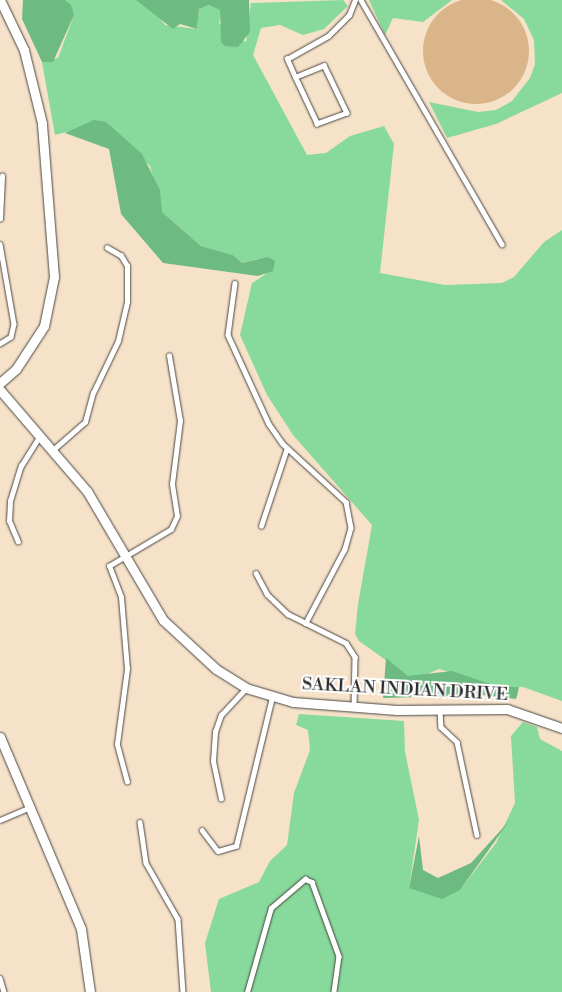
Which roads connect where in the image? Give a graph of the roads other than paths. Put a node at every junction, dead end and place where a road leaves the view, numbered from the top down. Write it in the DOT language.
graph roads {
  1 [pos="0,0"];
  2 [pos="354,0"];
  3 [pos="361,0"];
  4 [pos="295,77"];
  5 [pos="2,176"];
  6 [pos="0,220"];
  7 [pos="0,244"];
  8 [pos="502,244"];
  9 [pos="107,248"];
  10 [pos="235,283"];
  11 [pos="0,344"];
  12 [pos="169,356"];
  13 [pos="0,383"];
  14 [pos="0,390"];
  15 [pos="41,434"];
  16 [pos="287,448"];
  17 [pos="54,449"];
  18 [pos="261,526"];
  19 [pos="18,542"];
  20 [pos="125,556"];
  21 [pos="256,573"];
  22 [pos="306,623"];
  23 [pos="246,688"];
  24 [pos="272,697"];
  25 [pos="354,708"];
  26 [pos="440,710"];
  27 [pos="562,728"];
  28 [pos="0,738"];
  29 [pos="127,782"];
  30 [pos="221,799"];
  31 [pos="31,808"];
  32 [pos="0,820"];
  33 [pos="140,822"];
  34 [pos="202,830"];
  35 [pos="477,835"];
  36 [pos="0,978"];
  37 [pos="4,992"];
  38 [pos="90,992"];
  39 [pos="183,992"];
  40 [pos="247,992"];
  41 [pos="334,992"];
  1 -- 13 [label="street"];
  2 -- 4 [label="lane"];
  3 -- 8 [label="lane"];
  4 -- 4 [label="lane"];
  5 -- 6 [label="lane"];
  7 -- 11 [label="lane"];
  9 -- 17 [label="lane"];
  10 -- 16 [label="lane"];
  12 -- 20 [label="lane"];
  14 -- 15 [label="street, SAKLAN INDIAN DRIVE"];
  15 -- 17 [label="street, SAKLAN INDIAN DRIVE"];
  15 -- 19 [label="lane"];
  16 -- 18 [label="lane"];
  16 -- 22 [label="lane"];
  17 -- 20 [label="street, SAKLAN INDIAN DRIVE"];
  20 -- 23 [label="street, SAKLAN INDIAN DRIVE"];
  20 -- 29 [label="lane"];
  21 -- 22 [label="lane"];
  22 -- 25 [label="lane"];
  23 -- 24 [label="street, SAKLAN INDIAN DRIVE"];
  23 -- 30 [label="lane"];
  24 -- 25 [label="street, SAKLAN INDIAN DRIVE"];
  24 -- 34 [label="lane"];
  25 -- 26 [label="street, SAKLAN INDIAN DRIVE"];
  26 -- 27 [label="street, SAKLAN INDIAN DRIVE"];
  26 -- 35 [label="lane"];
  28 -- 31 [label="street"];
  31 -- 32 [label="lane"];
  31 -- 38 [label="street"];
  33 -- 39 [label="lane"];
  36 -- 37 [label="lane"];
  40 -- 41 [label="lane"];
}
